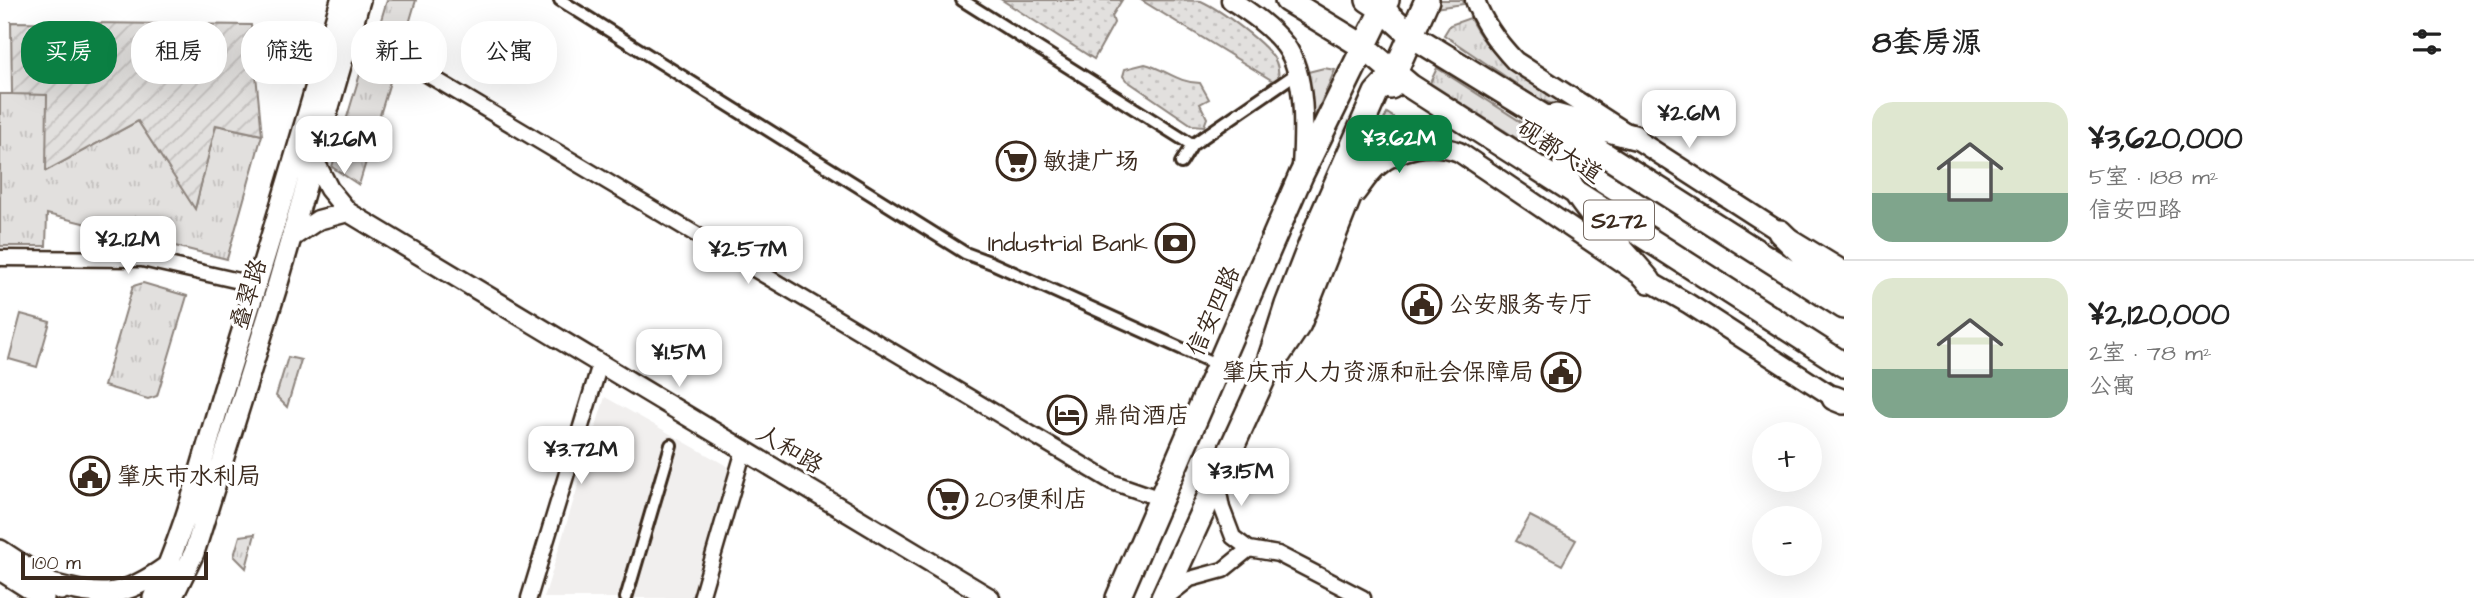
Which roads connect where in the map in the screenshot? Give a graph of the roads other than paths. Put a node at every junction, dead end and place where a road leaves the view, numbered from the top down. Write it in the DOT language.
graph roads {
  1 [pos="341,0"];
  2 [pos="360,0"];
  3 [pos="560,0"];
  4 [pos="962,0"];
  5 [pos="1231,0"];
  6 [pos="1287,0"];
  7 [pos="1427,0"];
  8 [pos="1475,0"];
  9 [pos="1379,3"];
  10 [pos="354,21"];
  11 [pos="351,33"];
  12 [pos="1411,35"];
  13 [pos="1364,47"];
  14 [pos="1297,73"];
  15 [pos="1394,74"];
  16 [pos="443,84"];
  17 [pos="1529,109"];
  18 [pos="1634,136"];
  19 [pos="1192,145"];
  20 [pos="1591,146"];
  21 [pos="313,158"];
  22 [pos="1181,163"];
  23 [pos="1301,175"];
  24 [pos="1572,189"];
  25 [pos="1348,203"];
  26 [pos="1287,211"];
  27 [pos="348,212"];
  28 [pos="1318,225"];
  29 [pos="1780,232"];
  30 [pos="291,238"];
  31 [pos="0,258"];
  32 [pos="1844,271"];
  33 [pos="1649,281"];
  34 [pos="257,285"];
  35 [pos="1844,295"];
  36 [pos="1844,307"];
  37 [pos="600,364"];
  38 [pos="1218,365"];
  39 [pos="1844,365"];
  40 [pos="1264,377"];
  41 [pos="1840,401"];
  42 [pos="671,445"];
  43 [pos="744,450"];
  44 [pos="1216,480"];
  45 [pos="1161,499"];
  46 [pos="197,510"];
  47 [pos="1249,548"];
  48 [pos="0,550"];
  49 [pos="194,553"];
  50 [pos="169,564"];
  51 [pos="10,571"];
  52 [pos="48,591"];
  53 [pos="968,592"];
  54 [pos="73,598"];
  55 [pos="153,598"];
  56 [pos="172,598"];
  57 [pos="187,598"];
  58 [pos="529,598"];
  59 [pos="626,598"];
  60 [pos="701,598"];
  61 [pos="990,598"];
  62 [pos="1118,598"];
  63 [pos="1165,598"];
  64 [pos="1363,598"];
  1 -- 34 [label="main road, 叠翠路"];
  2 -- 10 [label="main road, 叠翠路"];
  3 -- 38 [label="street"];
  4 -- 19 [label="street"];
  5 -- 14 [label="street"];
  6 -- 13 [label="main road, 砚都大道 / S272"];
  7 -- 12 [label="main road"];
  8 -- 18 [label="street"];
  9 -- 12 [label="main road, 砚都大道 / S272"];
  9 -- 13 [label="main road, 信安四路"];
  11 -- 21 [label="main road, 叠翠路"];
  12 -- 15 [label="main road"];
  12 -- 17 [label="main road, 砚都大道 / S272"];
  13 -- 15 [label="main road, 砚都大道 / S272"];
  13 -- 23 [label="main road, 信安四路"];
  14 -- 19 [label="street"];
  14 -- 23 [label="street"];
  15 -- 24 [label="main road, 砚都大道 / S272"];
  15 -- 25 [label="main road"];
  15 -- 28 [label="main road"];
  16 -- 45 [label="street"];
  17 -- 18 [label="main road"];
  17 -- 20 [label="main road, 砚都大道 / S272"];
  18 -- 29 [label="street"];
  19 -- 22 [label="street"];
  20 -- 24 [label="main road"];
  20 -- 36 [label="main road, 砚都大道 / S272"];
  21 -- 27 [label="street"];
  21 -- 30 [label="main road, 叠翠路"];
  23 -- 26 [label="main road, 信安四路"];
  24 -- 33 [label="main road"];
  24 -- 39 [label="main road, 砚都大道 / S272"];
  25 -- 33 [label="street"];
  25 -- 40 [label="main road"];
  26 -- 28 [label="main road"];
  26 -- 38 [label="main road, 信安四路"];
  27 -- 30 [label="street"];
  27 -- 37 [label="street, 人和路"];
  28 -- 40 [label="main road"];
  29 -- 32 [label="street"];
  29 -- 35 [label="main road"];
  30 -- 46 [label="main road, 叠翠路"];
  31 -- 34 [label="street"];
  33 -- 41 [label="street"];
  34 -- 46 [label="main road, 叠翠路"];
  37 -- 43 [label="street, 人和路"];
  37 -- 58 [label="street"];
  38 -- 45 [label="main road, 信安四路"];
  40 -- 44 [label="main road"];
  42 -- 59 [label="street"];
  43 -- 53 [label="street, 人和路"];
  43 -- 60 [label="street"];
  44 -- 47 [label="street"];
  44 -- 63 [label="main road"];
  45 -- 62 [label="main road, 信安四路"];
  46 -- 49 [label="main road, 叠翠路"];
  46 -- 50 [label="main road, 叠翠路"];
  47 -- 63 [label="street"];
  47 -- 64 [label="street"];
  48 -- 51 [label="main road"];
  49 -- 56 [label="main road, 叠翠路"];
  49 -- 57 [label="main road"];
  50 -- 52 [label="main road"];
  50 -- 55 [label="main road, 叠翠路"];
  51 -- 52 [label="main road"];
  52 -- 54 [label="main road"];
  53 -- 61 [label="street, 人和路"];
}
